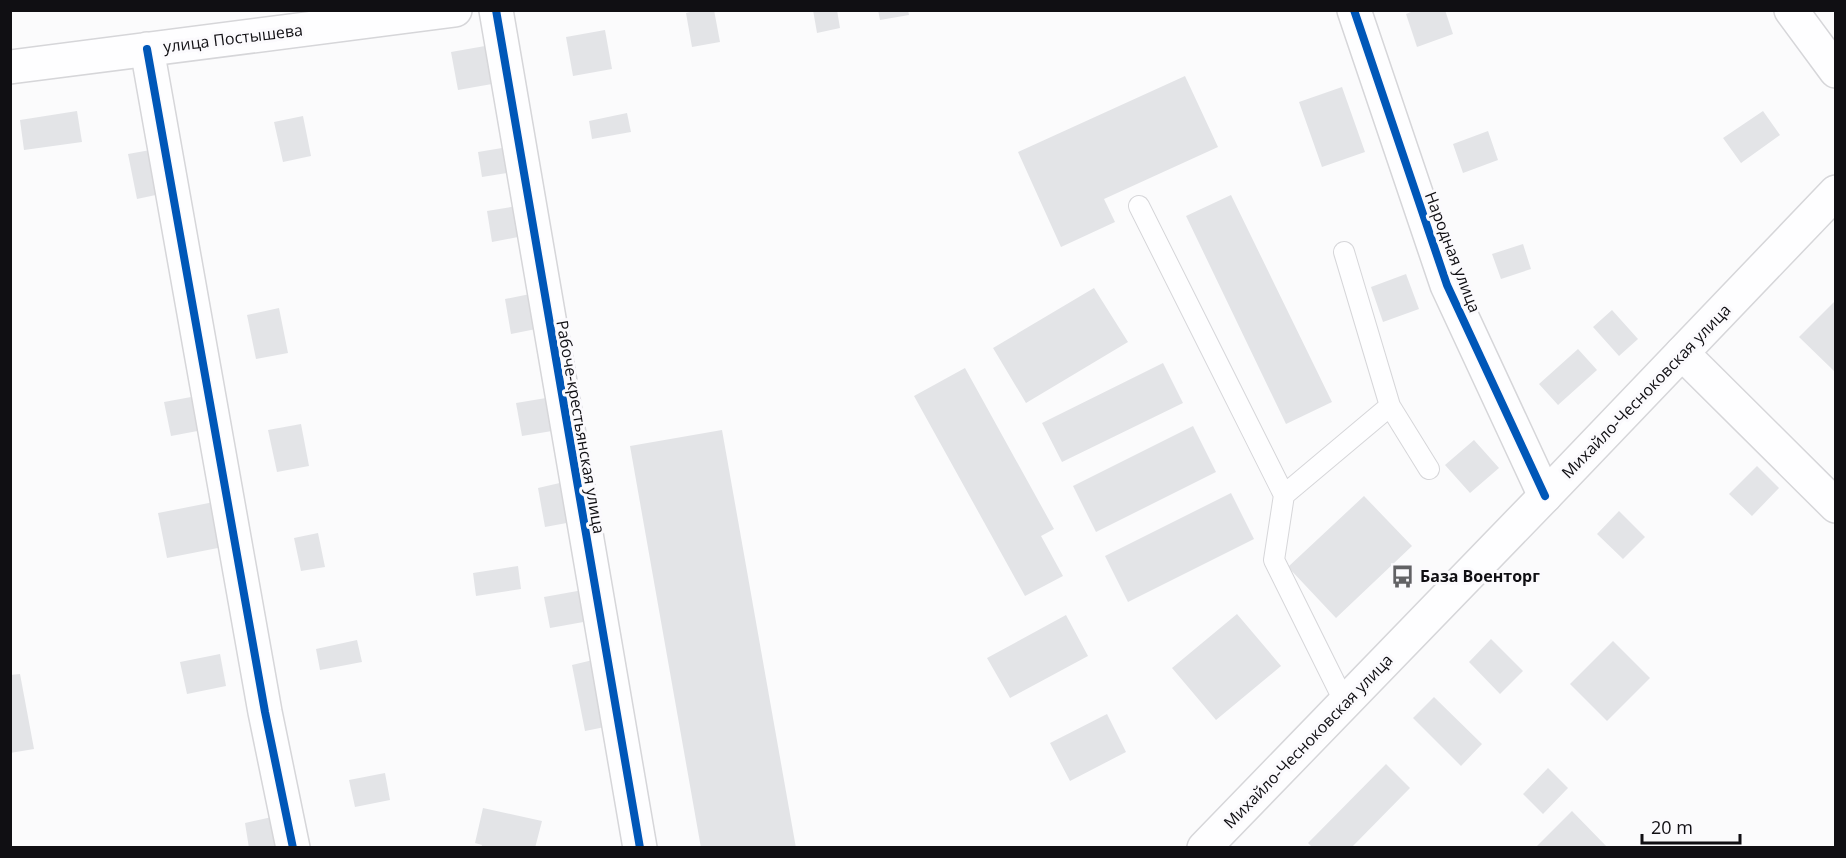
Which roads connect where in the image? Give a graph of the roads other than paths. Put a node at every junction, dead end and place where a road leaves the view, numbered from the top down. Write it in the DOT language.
graph roads {
  1 [pos="455,10"];
  2 [pos="496,10"];
  3 [pos="1354,10"];
  4 [pos="1791,10"];
  5 [pos="147,49"];
  6 [pos="10,67"];
  7 [pos="1836,71"];
  8 [pos="1836,192"];
  9 [pos="1139,206"];
  10 [pos="1344,252"];
  11 [pos="1682,353"];
  12 [pos="1390,406"];
  13 [pos="1429,469"];
  14 [pos="1284,495"];
  15 [pos="1545,496"];
  16 [pos="1836,506"];
  17 [pos="1345,703"];
  18 [pos="293,848"];
  19 [pos="640,848"];
  20 [pos="1204,848"];
  1 -- 5 [label="street, улица Постышева"];
  2 -- 19 [label="street, Рабоче-крестьянская улица"];
  3 -- 15 [label="street, Народная улица"];
  4 -- 7 [label="street"];
  5 -- 6 [label="street, улица Постышева"];
  5 -- 18 [label="street"];
  8 -- 11 [label="street, Михайло-Чесноковская улица"];
  9 -- 14 [label="lane"];
  10 -- 12 [label="lane"];
  11 -- 15 [label="street, Михайло-Чесноковская улица"];
  11 -- 16 [label="street"];
  12 -- 13 [label="lane"];
  12 -- 14 [label="lane"];
  14 -- 17 [label="lane"];
  15 -- 17 [label="street, Михайло-Чесноковская улица"];
  17 -- 20 [label="street, Михайло-Чесноковская улица"];
}
